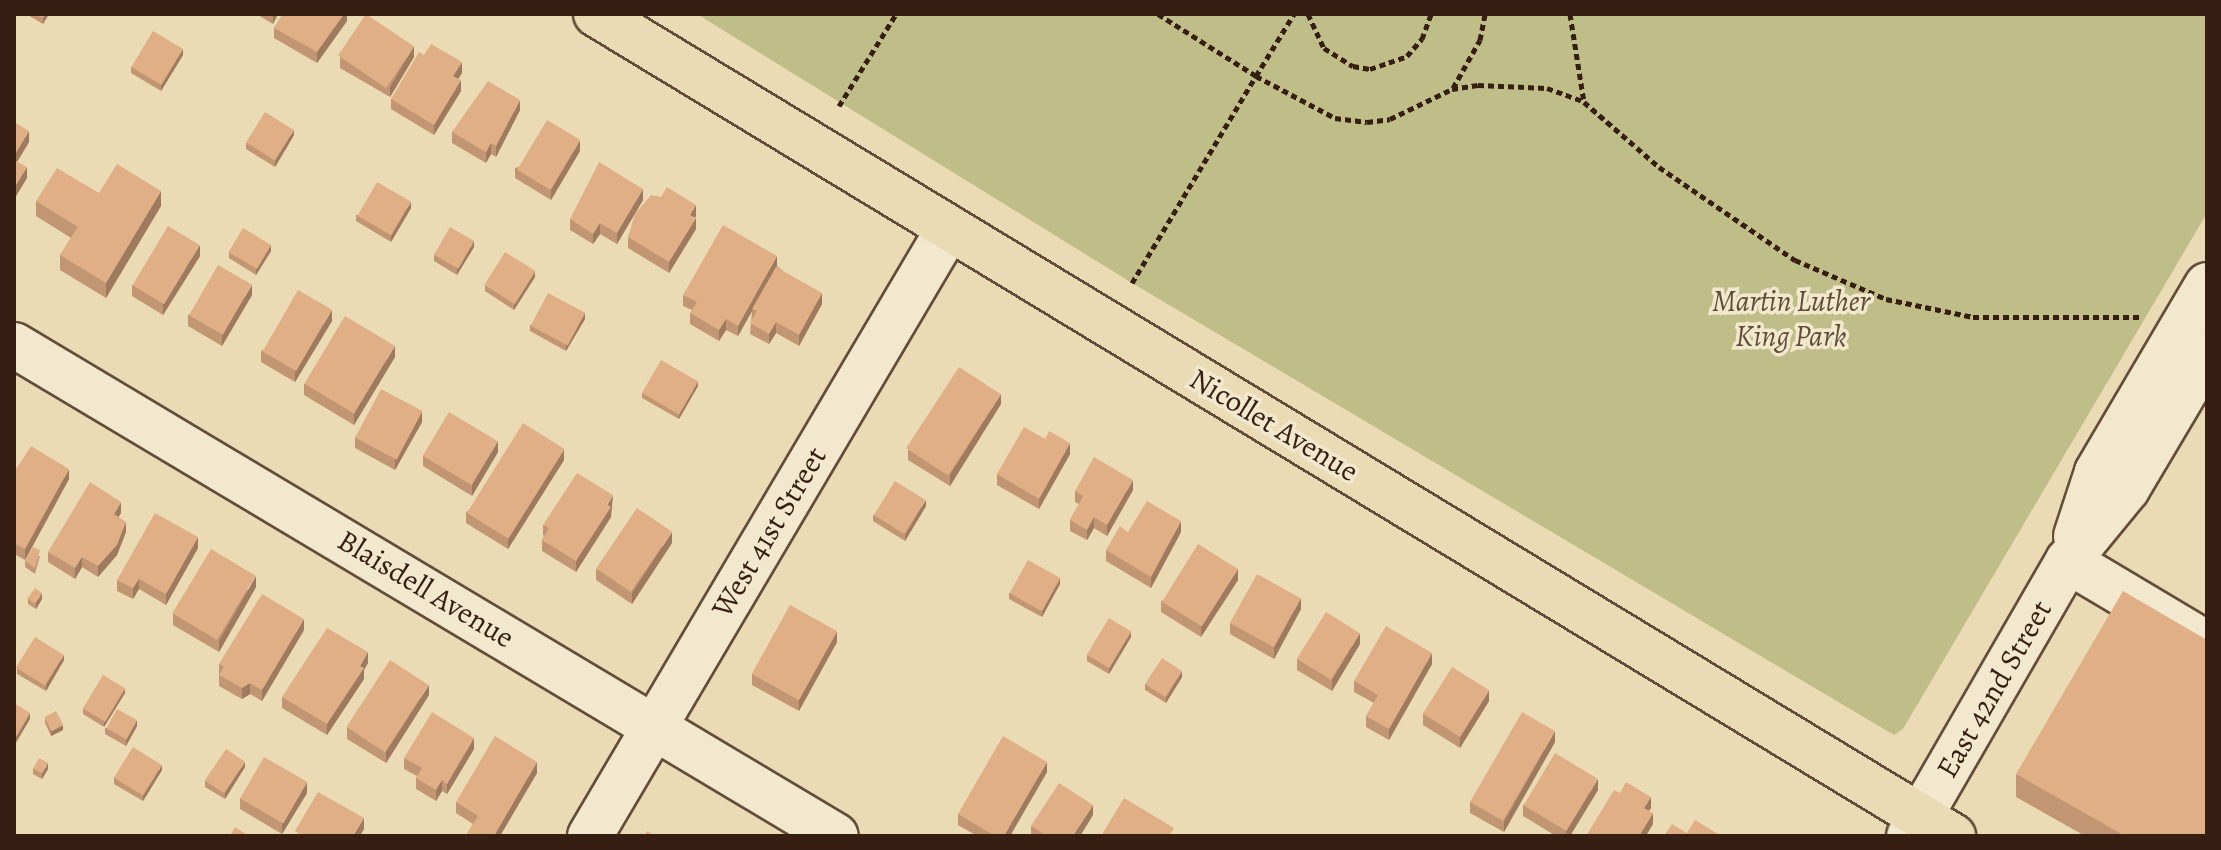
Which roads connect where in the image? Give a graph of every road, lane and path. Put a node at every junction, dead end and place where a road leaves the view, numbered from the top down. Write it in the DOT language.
graph roads {
  1 [pos="596,14"];
  2 [pos="896,14"];
  3 [pos="1158,14"];
  4 [pos="1294,14"];
  5 [pos="1308,14"];
  6 [pos="1431,14"];
  7 [pos="1485,14"];
  8 [pos="1570,14"];
  9 [pos="1256,76"];
  10 [pos="1452,89"];
  11 [pos="1584,102"];
  12 [pos="839,106"];
  13 [pos="949,228"];
  14 [pos="1132,283"];
  15 [pos="2203,301"];
  16 [pos="2151,317"];
  17 [pos="14,345"];
  18 [pos="2207,354"];
  19 [pos="2068,561"];
  20 [pos="2207,644"];
  21 [pos="655,725"];
  22 [pos="1927,829"];
  23 [pos="590,836"];
  24 [pos="836,836"];
  1 -- 13 [label="main road, Nicollet Avenue"];
  2 -- 12 [label="path"];
  3 -- 9 [label="path"];
  4 -- 9 [label="path"];
  5 -- 6 [label="path"];
  7 -- 10 [label="path"];
  8 -- 11 [label="path"];
  9 -- 10 [label="path"];
  9 -- 14 [label="path"];
  10 -- 11 [label="path"];
  11 -- 16 [label="path"];
  13 -- 21 [label="street, West 41st Street"];
  13 -- 22 [label="main road, Nicollet Avenue"];
  15 -- 19 [label="street, East 42nd Street"];
  17 -- 21 [label="street, Blaisdell Avenue"];
  18 -- 19 [label="street, East 42nd Street"];
  19 -- 20 [label="street"];
  19 -- 22 [label="street, East 42nd Street"];
  21 -- 23 [label="street, West 41st Street"];
  21 -- 24 [label="street, Blaisdell Avenue"];
}
